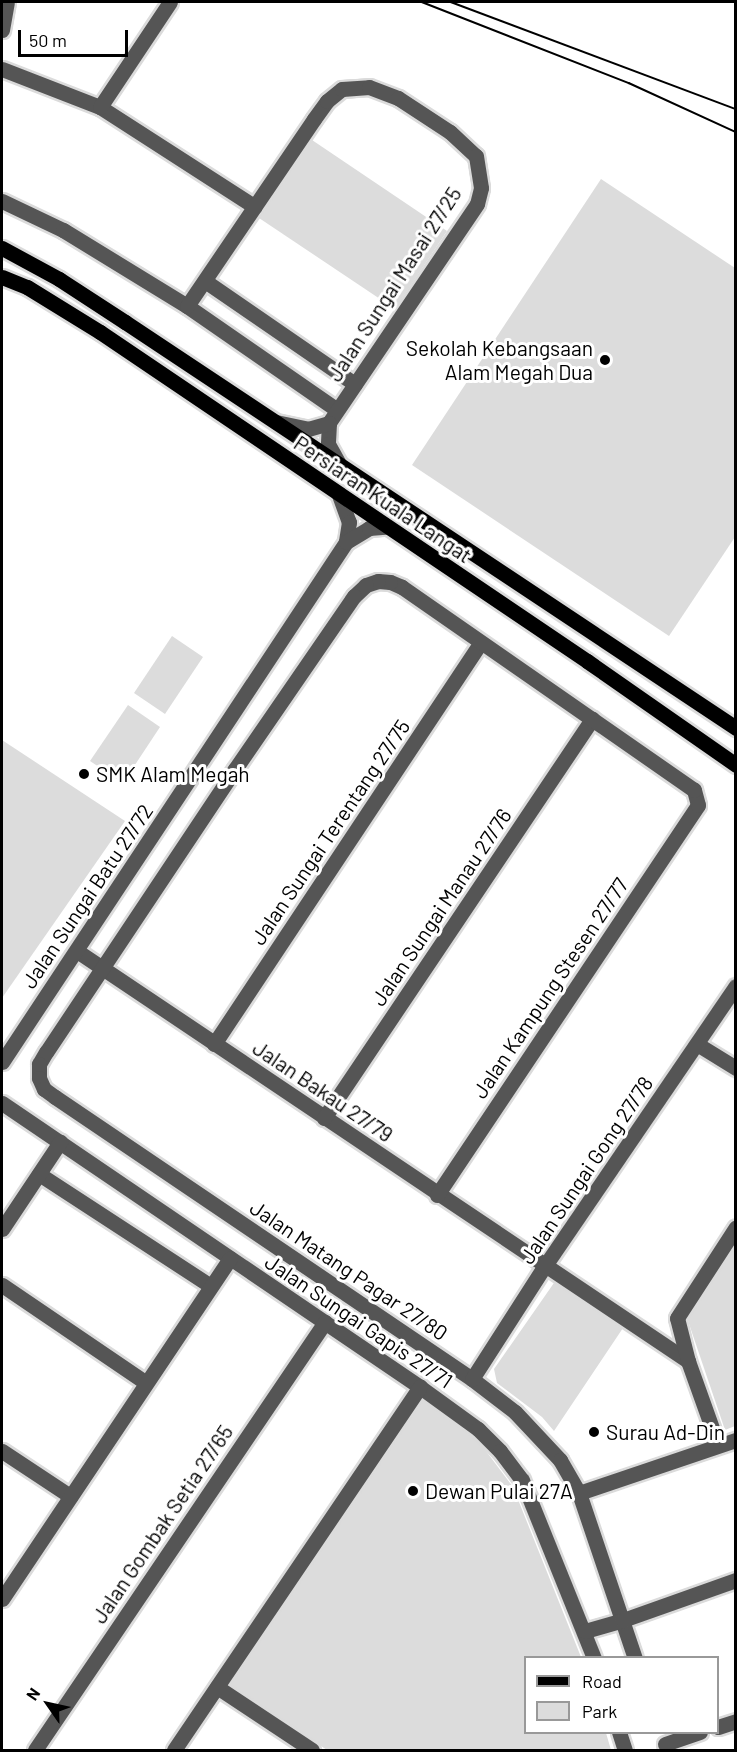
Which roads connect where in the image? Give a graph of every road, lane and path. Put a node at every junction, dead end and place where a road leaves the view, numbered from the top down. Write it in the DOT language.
graph roads {
  1 [pos="7,2"];
  2 [pos="170,2"];
  3 [pos="2,30"];
  4 [pos="2,69"];
  5 [pos="100,107"];
  6 [pos="2,201"];
  7 [pos="255,207"];
  8 [pos="2,248"];
  9 [pos="2,277"];
  10 [pos="204,281"];
  11 [pos="187,306"];
  12 [pos="355,384"];
  13 [pos="332,416"];
  14 [pos="274,421"];
  15 [pos="341,467"];
  16 [pos="339,495"];
  17 [pos="385,527"];
  18 [pos="346,542"];
  19 [pos="480,644"];
  20 [pos="592,720"];
  21 [pos="735,728"];
  22 [pos="735,765"];
  23 [pos="77,951"];
  24 [pos="102,968"];
  25 [pos="735,986"];
  26 [pos="214,1044"];
  27 [pos="697,1044"];
  28 [pos="2,1062"];
  29 [pos="735,1068"];
  30 [pos="2,1103"];
  31 [pos="324,1118"];
  32 [pos="60,1142"];
  33 [pos="39,1174"];
  34 [pos="437,1195"];
  35 [pos="735,1227"];
  36 [pos="2,1229"];
  37 [pos="230,1258"];
  38 [pos="544,1267"];
  39 [pos="2,1285"];
  40 [pos="211,1286"];
  41 [pos="325,1322"];
  42 [pos="688,1361"];
  43 [pos="472,1379"];
  44 [pos="147,1383"];
  45 [pos="420,1387"];
  46 [pos="735,1440"];
  47 [pos="718,1445"];
  48 [pos="2,1451"];
  49 [pos="579,1493"];
  50 [pos="70,1496"];
  51 [pos="735,1580"];
  52 [pos="2,1599"];
  53 [pos="623,1620"];
  54 [pos="585,1631"];
  55 [pos="593,1656"];
  56 [pos="635,1656"];
  57 [pos="217,1686"];
  58 [pos="735,1721"];
  59 [pos="719,1726"];
  60 [pos="620,1734"];
  61 [pos="693,1734"];
  62 [pos="664,1742"];
  63 [pos="35,1750"];
  64 [pos="174,1750"];
  65 [pos="310,1750"];
  66 [pos="625,1750"];
  1 -- 3 [label="street"];
  2 -- 5 [label="street"];
  4 -- 5 [label="street"];
  5 -- 7 [label="street"];
  6 -- 11 [label="street"];
  7 -- 10 [label="street, Jalan Sungai Masai 27/25"];
  7 -- 12 [label="street, Jalan Sungai Masai 27/25"];
  8 -- 14 [label="main road, Persiaran Kuala Langat"];
  9 -- 16 [label="main road, Persiaran Kuala Langat"];
  10 -- 11 [label="street, Jalan Sungai Masai 27/25"];
  10 -- 12 [label="street"];
  11 -- 13 [label="street"];
  12 -- 13 [label="street, Jalan Sungai Masai 27/25"];
  13 -- 14 [label="street"];
  13 -- 15 [label="street"];
  14 -- 15 [label="main road, Persiaran Kuala Langat"];
  15 -- 21 [label="main road, Persiaran Kuala Langat"];
  16 -- 17 [label="main road, Persiaran Kuala Langat"];
  16 -- 18 [label="street"];
  17 -- 18 [label="street"];
  17 -- 22 [label="main road, Persiaran Kuala Langat"];
  18 -- 23 [label="street, Jalan Sungai Batu 27/72"];
  19 -- 20 [label="street"];
  19 -- 24 [label="street, Jalan Matang Pagar 27/80"];
  19 -- 26 [label="street, Jalan Sungai Terentang 27/75"];
  20 -- 31 [label="street, Jalan Sungai Manau 27/76"];
  20 -- 34 [label="street, Jalan Kampung Stesen 27/77"];
  23 -- 24 [label="street, Jalan Bakau 27/79"];
  23 -- 28 [label="street, Jalan Sungai Batu 27/72"];
  24 -- 26 [label="street, Jalan Bakau 27/79"];
  24 -- 43 [label="street, Jalan Matang Pagar 27/80"];
  25 -- 27 [label="street, Jalan Sungai Gong 27/78"];
  26 -- 31 [label="street, Jalan Bakau 27/79"];
  27 -- 29 [label="street"];
  27 -- 38 [label="street, Jalan Sungai Gong 27/78"];
  30 -- 32 [label="street, Jalan Sungai Gapis 27/71"];
  31 -- 34 [label="street, Jalan Bakau 27/79"];
  32 -- 33 [label="street"];
  32 -- 37 [label="street, Jalan Sungai Gapis 27/71"];
  33 -- 36 [label="street"];
  33 -- 40 [label="street"];
  34 -- 38 [label="street, Jalan Bakau 27/79"];
  35 -- 42 [label="street"];
  37 -- 40 [label="street"];
  37 -- 41 [label="street, Jalan Sungai Gapis 27/71"];
  38 -- 42 [label="street, Jalan Bakau 27/79"];
  38 -- 43 [label="street, Jalan Sungai Gong 27/78"];
  39 -- 44 [label="street"];
  40 -- 44 [label="street"];
  41 -- 45 [label="street, Jalan Sungai Gapis 27/71"];
  41 -- 63 [label="street, Jalan Gombak Setia 27/65"];
  42 -- 47 [label="street"];
  43 -- 49 [label="street, Jalan Matang Pagar 27/80"];
  44 -- 50 [label="street"];
  45 -- 54 [label="street, Jalan Sungai Gapis 27/71"];
  45 -- 57 [label="street"];
  46 -- 47 [label="street"];
  47 -- 49 [label="street"];
  48 -- 50 [label="street"];
  49 -- 53 [label="street, Jalan Matang Pagar 27/80"];
  50 -- 52 [label="street"];
  51 -- 53 [label="street"];
  53 -- 54 [label="street"];
  53 -- 56 [label="street, Jalan Matang Pagar 27/80"];
  54 -- 55 [label="street, Jalan Sungai Gapis 27/71"];
  57 -- 64 [label="street"];
  57 -- 65 [label="street"];
  58 -- 59 [label="street"];
  60 -- 66 [label="street"];
  61 -- 62 [label="street"];
}
